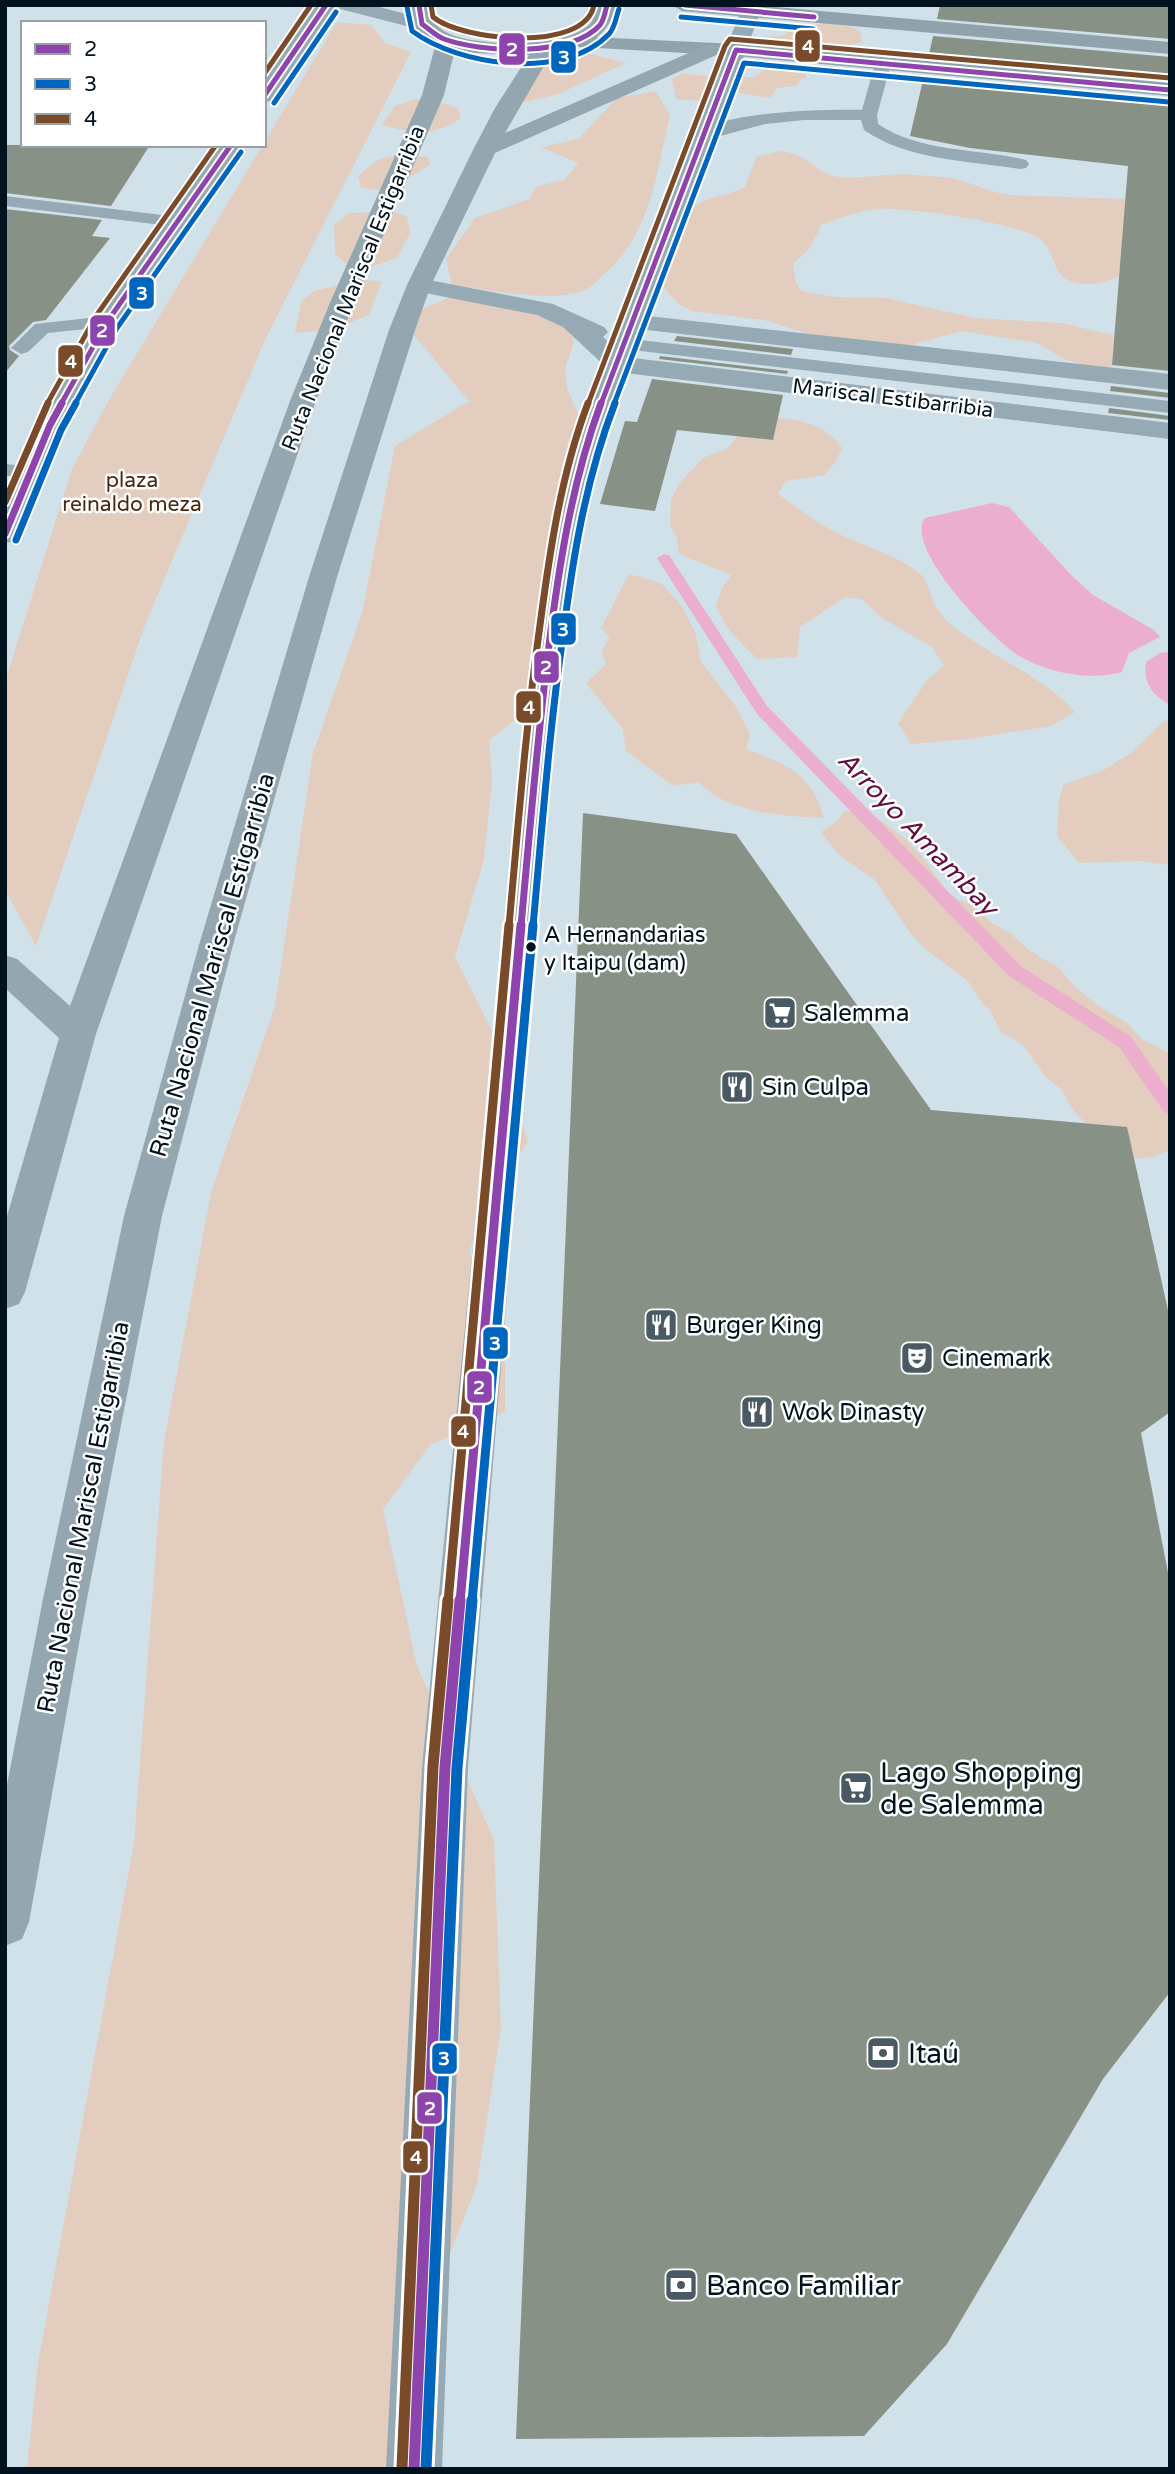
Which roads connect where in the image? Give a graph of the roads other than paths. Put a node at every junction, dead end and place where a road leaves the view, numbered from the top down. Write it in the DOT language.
graph roads {
  1 [pos="326,5"];
  2 [pos="347,5"];
  3 [pos="607,5"];
  4 [pos="682,5"];
  5 [pos="751,8"];
  6 [pos="420,14"];
  7 [pos="447,41"];
  8 [pos="571,42"];
  9 [pos="544,48"];
  10 [pos="1170,48"];
  11 [pos="725,49"];
  12 [pos="883,64"];
  13 [pos="1170,90"];
  14 [pos="266,93"];
  15 [pos="869,115"];
  16 [pos="702,136"];
  17 [pos="230,147"];
  18 [pos="484,150"];
  19 [pos="1020,164"];
  20 [pos="5,201"];
  21 [pos="179,222"];
  22 [pos="419,285"];
  23 [pos="107,322"];
  24 [pos="623,343"];
  25 [pos="21,348"];
  26 [pos="1170,382"];
  27 [pos="1169,425"];
  28 [pos="5,470"];
  29 [pos="31,471"];
  30 [pos="5,535"];
  31 [pos="5,968"];
  32 [pos="78,1034"];
  33 [pos="5,1292"];
  34 [pos="5,1922"];
  35 [pos="414,2469"];
  1 -- 14 [label="street"];
  2 -- 6 [label="street"];
  3 -- 8 [label="highway"];
  4 -- 5 [label="main road"];
  5 -- 10 [label="main road"];
  5 -- 11 [label="street"];
  6 -- 7 [label="highway"];
  7 -- 9 [label="highway"];
  7 -- 32 [label="highway, Ruta Nacional Mariscal Estigarribia"];
  8 -- 9 [label="highway"];
  8 -- 11 [label="main road"];
  9 -- 18 [label="highway, Ruta Nacional Mariscal Estigarribia"];
  11 -- 12 [label="main road"];
  11 -- 16 [label="street"];
  11 -- 18 [label="highway"];
  12 -- 13 [label="main road"];
  12 -- 15 [label="lane"];
  15 -- 16 [label="lane"];
  15 -- 19 [label="lane"];
  16 -- 24 [label="street"];
  17 -- 21 [label="street"];
  18 -- 22 [label="highway, Ruta Nacional Mariscal Estigarribia"];
  20 -- 21 [label="lane"];
  21 -- 23 [label="street"];
  22 -- 24 [label="street"];
  22 -- 34 [label="highway, Ruta Nacional Mariscal Estigarribia"];
  23 -- 25 [label="lane"];
  23 -- 29 [label="street"];
  24 -- 26 [label="street, Mariscal Estibarribia"];
  24 -- 27 [label="street, Mariscal Estibarribia"];
  24 -- 35 [label="street"];
  28 -- 29 [label="lane"];
  29 -- 30 [label="street"];
  31 -- 32 [label="highway"];
  32 -- 33 [label="highway, Ruta Nacional Mariscal Estigarribia"];
}
